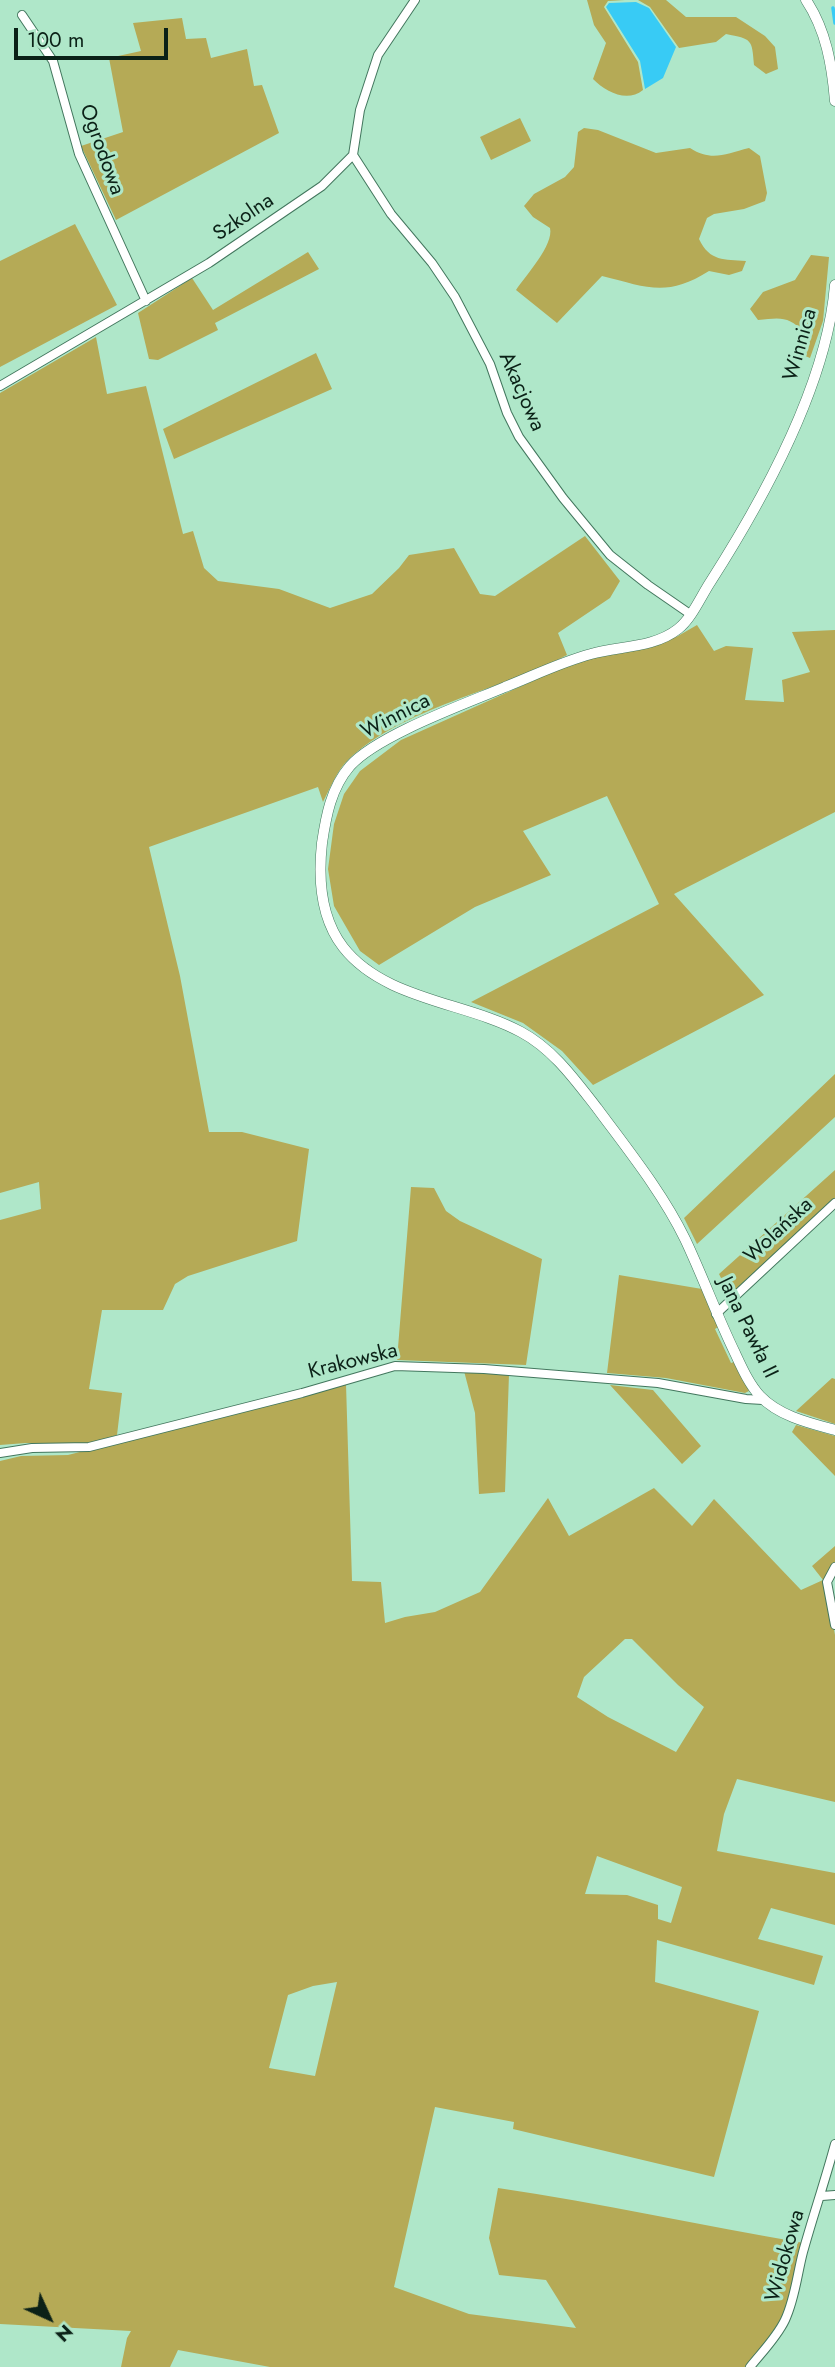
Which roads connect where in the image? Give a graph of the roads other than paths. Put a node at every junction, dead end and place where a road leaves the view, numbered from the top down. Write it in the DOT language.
graph roads {
  1 [pos="415,0"];
  2 [pos="806,0"];
  3 [pos="22,15"];
  4 [pos="835,101"];
  5 [pos="353,155"];
  6 [pos="835,285"];
  7 [pos="146,301"];
  8 [pos="0,386"];
  9 [pos="690,614"];
  10 [pos="835,1203"];
  11 [pos="684,1238"];
  12 [pos="716,1314"];
  13 [pos="762,1399"];
  14 [pos="835,1430"];
  15 [pos="0,1452"];
  16 [pos="835,1567"];
  17 [pos="835,1625"];
  18 [pos="835,2144"];
  19 [pos="835,2195"];
  20 [pos="822,2196"];
  21 [pos="750,2367"];
  1 -- 5 [label="street"];
  2 -- 4 [label="street"];
  3 -- 7 [label="street, Ogrodowa"];
  5 -- 7 [label="street, Szkolna"];
  5 -- 9 [label="street, Akacjowa"];
  6 -- 9 [label="street, Winnica"];
  7 -- 8 [label="street, Szkolna"];
  9 -- 11 [label="street, Winnica"];
  10 -- 12 [label="street, Wolańska"];
  11 -- 12 [label="street, Jana Pawła II"];
  12 -- 13 [label="street, Jana Pawła II"];
  13 -- 14 [label="street, Jana Pawła II"];
  13 -- 15 [label="street, Krakowska"];
  16 -- 17 [label="street"];
  18 -- 20 [label="street, Widokowa"];
  19 -- 20 [label="street"];
  20 -- 21 [label="street, Widokowa"];
}
